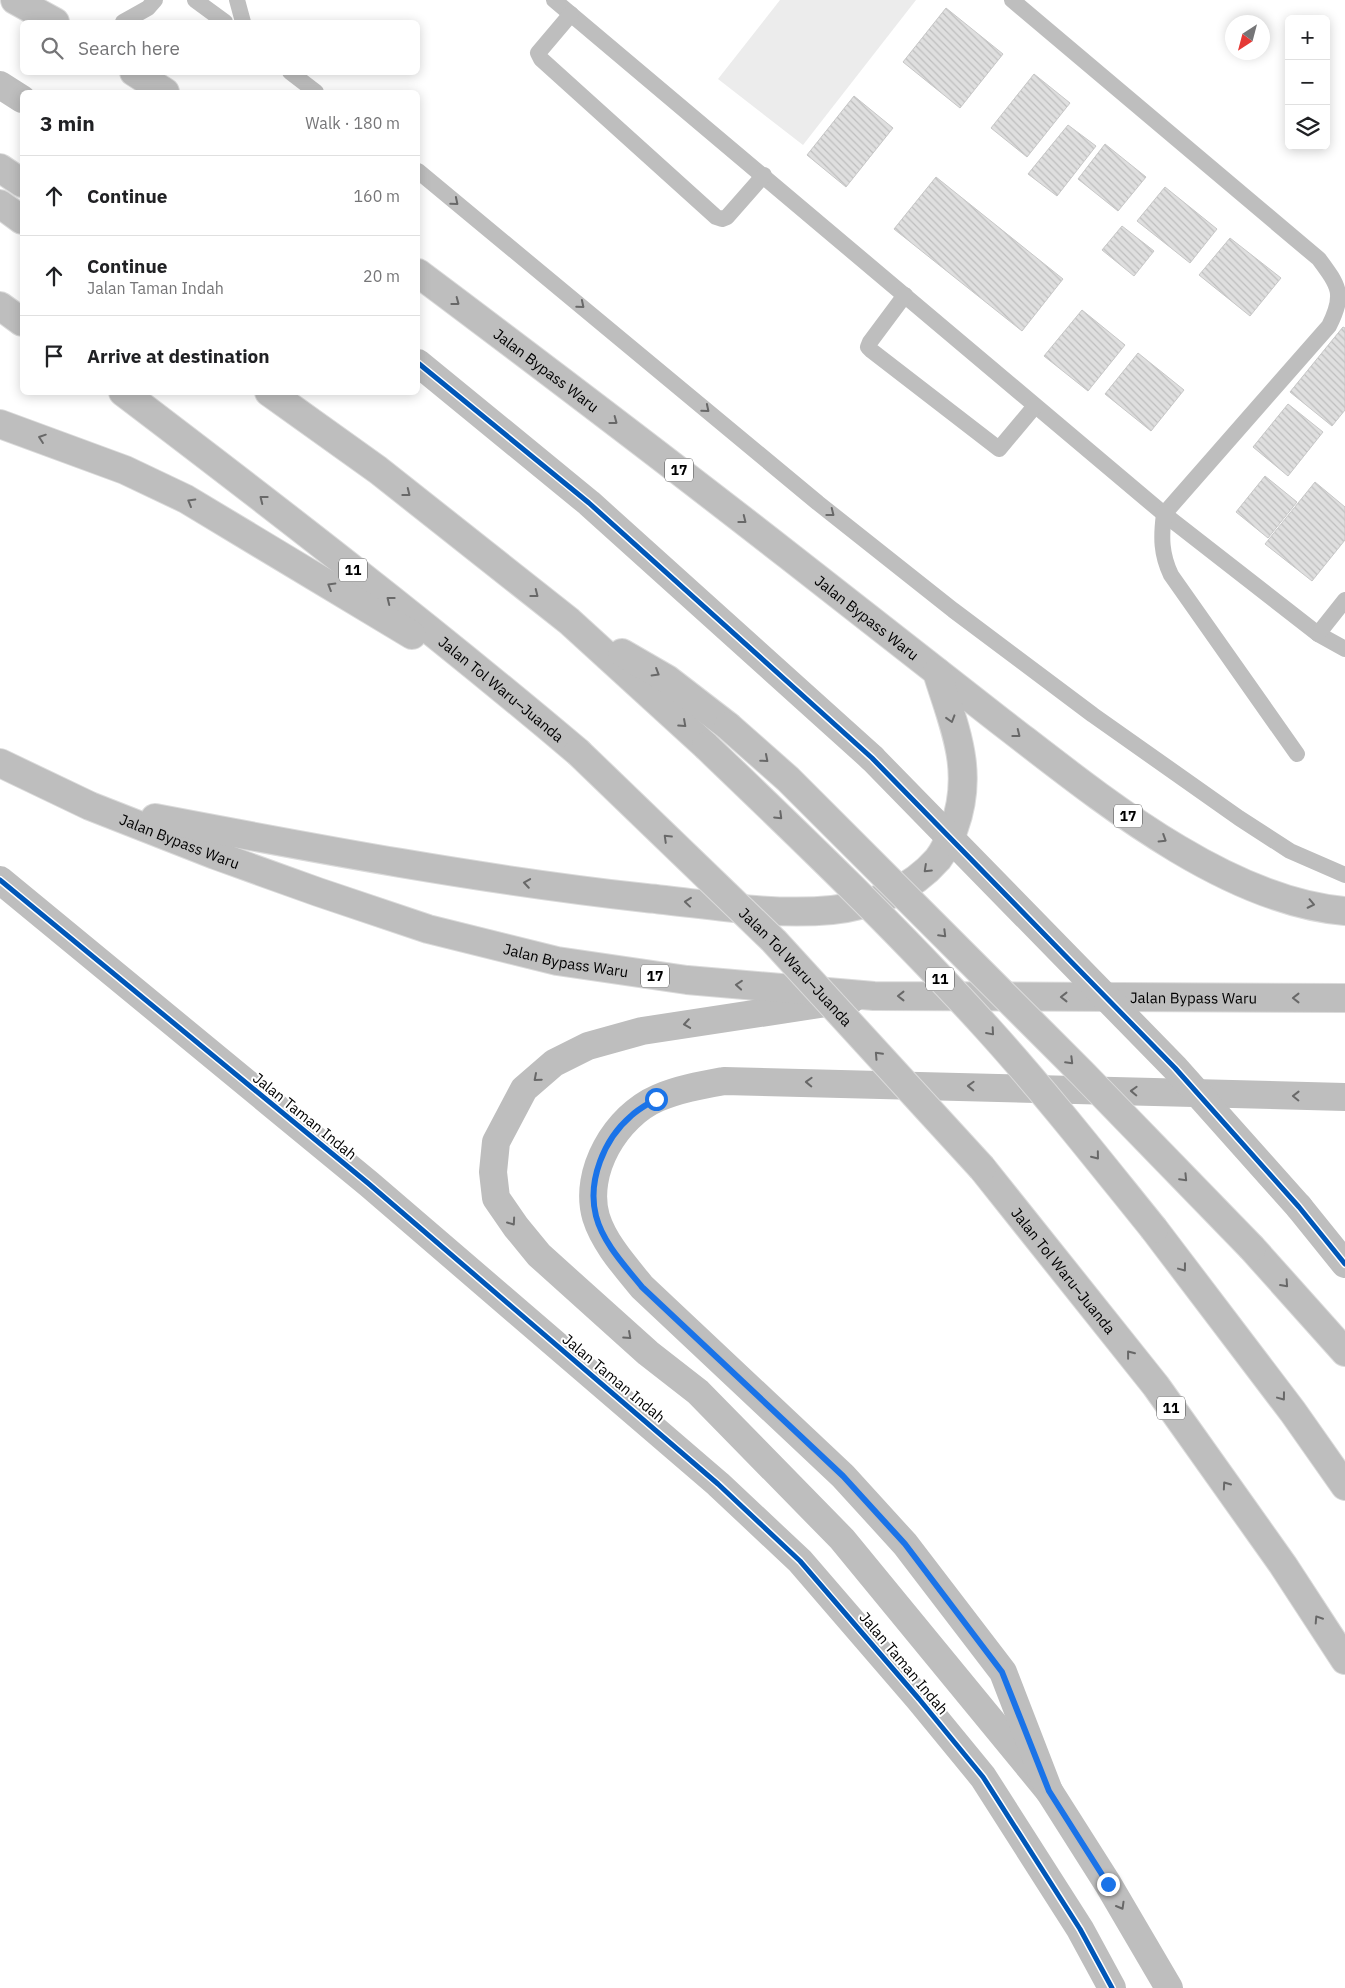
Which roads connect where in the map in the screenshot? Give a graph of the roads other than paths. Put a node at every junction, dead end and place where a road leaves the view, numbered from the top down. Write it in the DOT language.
graph roads {
  1 [pos="15,0"];
  2 [pos="195,0"];
  3 [pos="237,0"];
  4 [pos="554,0"];
  5 [pos="1012,0"];
  6 [pos="150,10"];
  7 [pos="570,14"];
  8 [pos="51,20"];
  9 [pos="127,20"];
  10 [pos="222,20"];
  11 [pos="242,20"];
  12 [pos="141,75"];
  13 [pos="294,75"];
  14 [pos="0,85"];
  15 [pos="162,90"];
  16 [pos="313,90"];
  17 [pos="20,98"];
  18 [pos="0,168"];
  19 [pos="420,173"];
  20 [pos="764,175"];
  21 [pos="20,182"];
  22 [pos="0,204"];
  23 [pos="20,219"];
  24 [pos="420,274"];
  25 [pos="904,296"];
  26 [pos="0,306"];
  27 [pos="20,321"];
  28 [pos="420,365"];
  29 [pos="128,395"];
  30 [pos="272,395"];
  31 [pos="301,395"];
  32 [pos="1036,406"];
  33 [pos="0,424"];
  34 [pos="378,470"];
  35 [pos="1164,514"];
  36 [pos="1345,600"];
  37 [pos="569,621"];
  38 [pos="1318,634"];
  39 [pos="1345,649"];
  40 [pos="937,672"];
  41 [pos="508,692"];
  42 [pos="1297,754"];
  43 [pos="0,763"];
  44 [pos="90,806"];
  45 [pos="1345,875"];
  46 [pos="0,880"];
  47 [pos="1345,911"];
  48 [pos="874,996"];
  49 [pos="1345,998"];
  50 [pos="1345,1097"];
  51 [pos="1345,1264"];
  52 [pos="1345,1352"];
  53 [pos="1345,1486"];
  54 [pos="1345,1660"];
  55 [pos="1049,1791"];
  56 [pos="1112,1988"];
  57 [pos="1169,1988"];
  1 -- 8 [label="main road"];
  2 -- 10 [label="lane"];
  3 -- 11 [label="lane"];
  4 -- 7 [label="lane"];
  5 -- 35 [label="lane"];
  6 -- 9 [label="lane"];
  7 -- 20 [label="lane"];
  7 -- 20 [label="lane"];
  12 -- 15 [label="main road"];
  13 -- 16 [label="lane"];
  14 -- 17 [label="main road"];
  18 -- 21 [label="main road"];
  19 -- 45 [label="lane, one-way"];
  20 -- 25 [label="lane"];
  22 -- 23 [label="main road"];
  24 -- 40 [label="main road, Jalan Bypass Waru / 17, one-way"];
  25 -- 32 [label="lane"];
  25 -- 32 [label="lane"];
  26 -- 27 [label="main road"];
  28 -- 51 [label="main road, bridge"];
  41 -- 29 [label="main road, Jalan Tol Waru–Juanda / 11, one-way"];
  30 -- 34 [label="main road, 11"];
  31 -- 34 [label="main road"];
  32 -- 35 [label="lane"];
  41 -- 33 [label="main road, one-way"];
  34 -- 37 [label="main road, 11, one-way"];
  35 -- 38 [label="lane"];
  35 -- 42 [label="lane"];
  36 -- 38 [label="lane"];
  37 -- 52 [label="main road, one-way, bridge"];
  37 -- 53 [label="main road, 11, one-way, bridge"];
  38 -- 39 [label="lane"];
  40 -- 44 [label="main road, one-way"];
  40 -- 47 [label="main road, Jalan Bypass Waru / 17, one-way"];
  54 -- 41 [label="main road, Jalan Tol Waru–Juanda / 11, one-way, bridge"];
  43 -- 44 [label="main road, Jalan Bypass Waru / 17"];
  48 -- 44 [label="main road, Jalan Bypass Waru / 17, one-way"];
  46 -- 56 [label="main road, Jalan Taman Indah"];
  49 -- 48 [label="main road, Jalan Bypass Waru / 17, one-way"];
  48 -- 55 [label="main road, one-way"];
  50 -- 55 [label="main road, one-way"];
  55 -- 57 [label="main road, one-way"];
}
